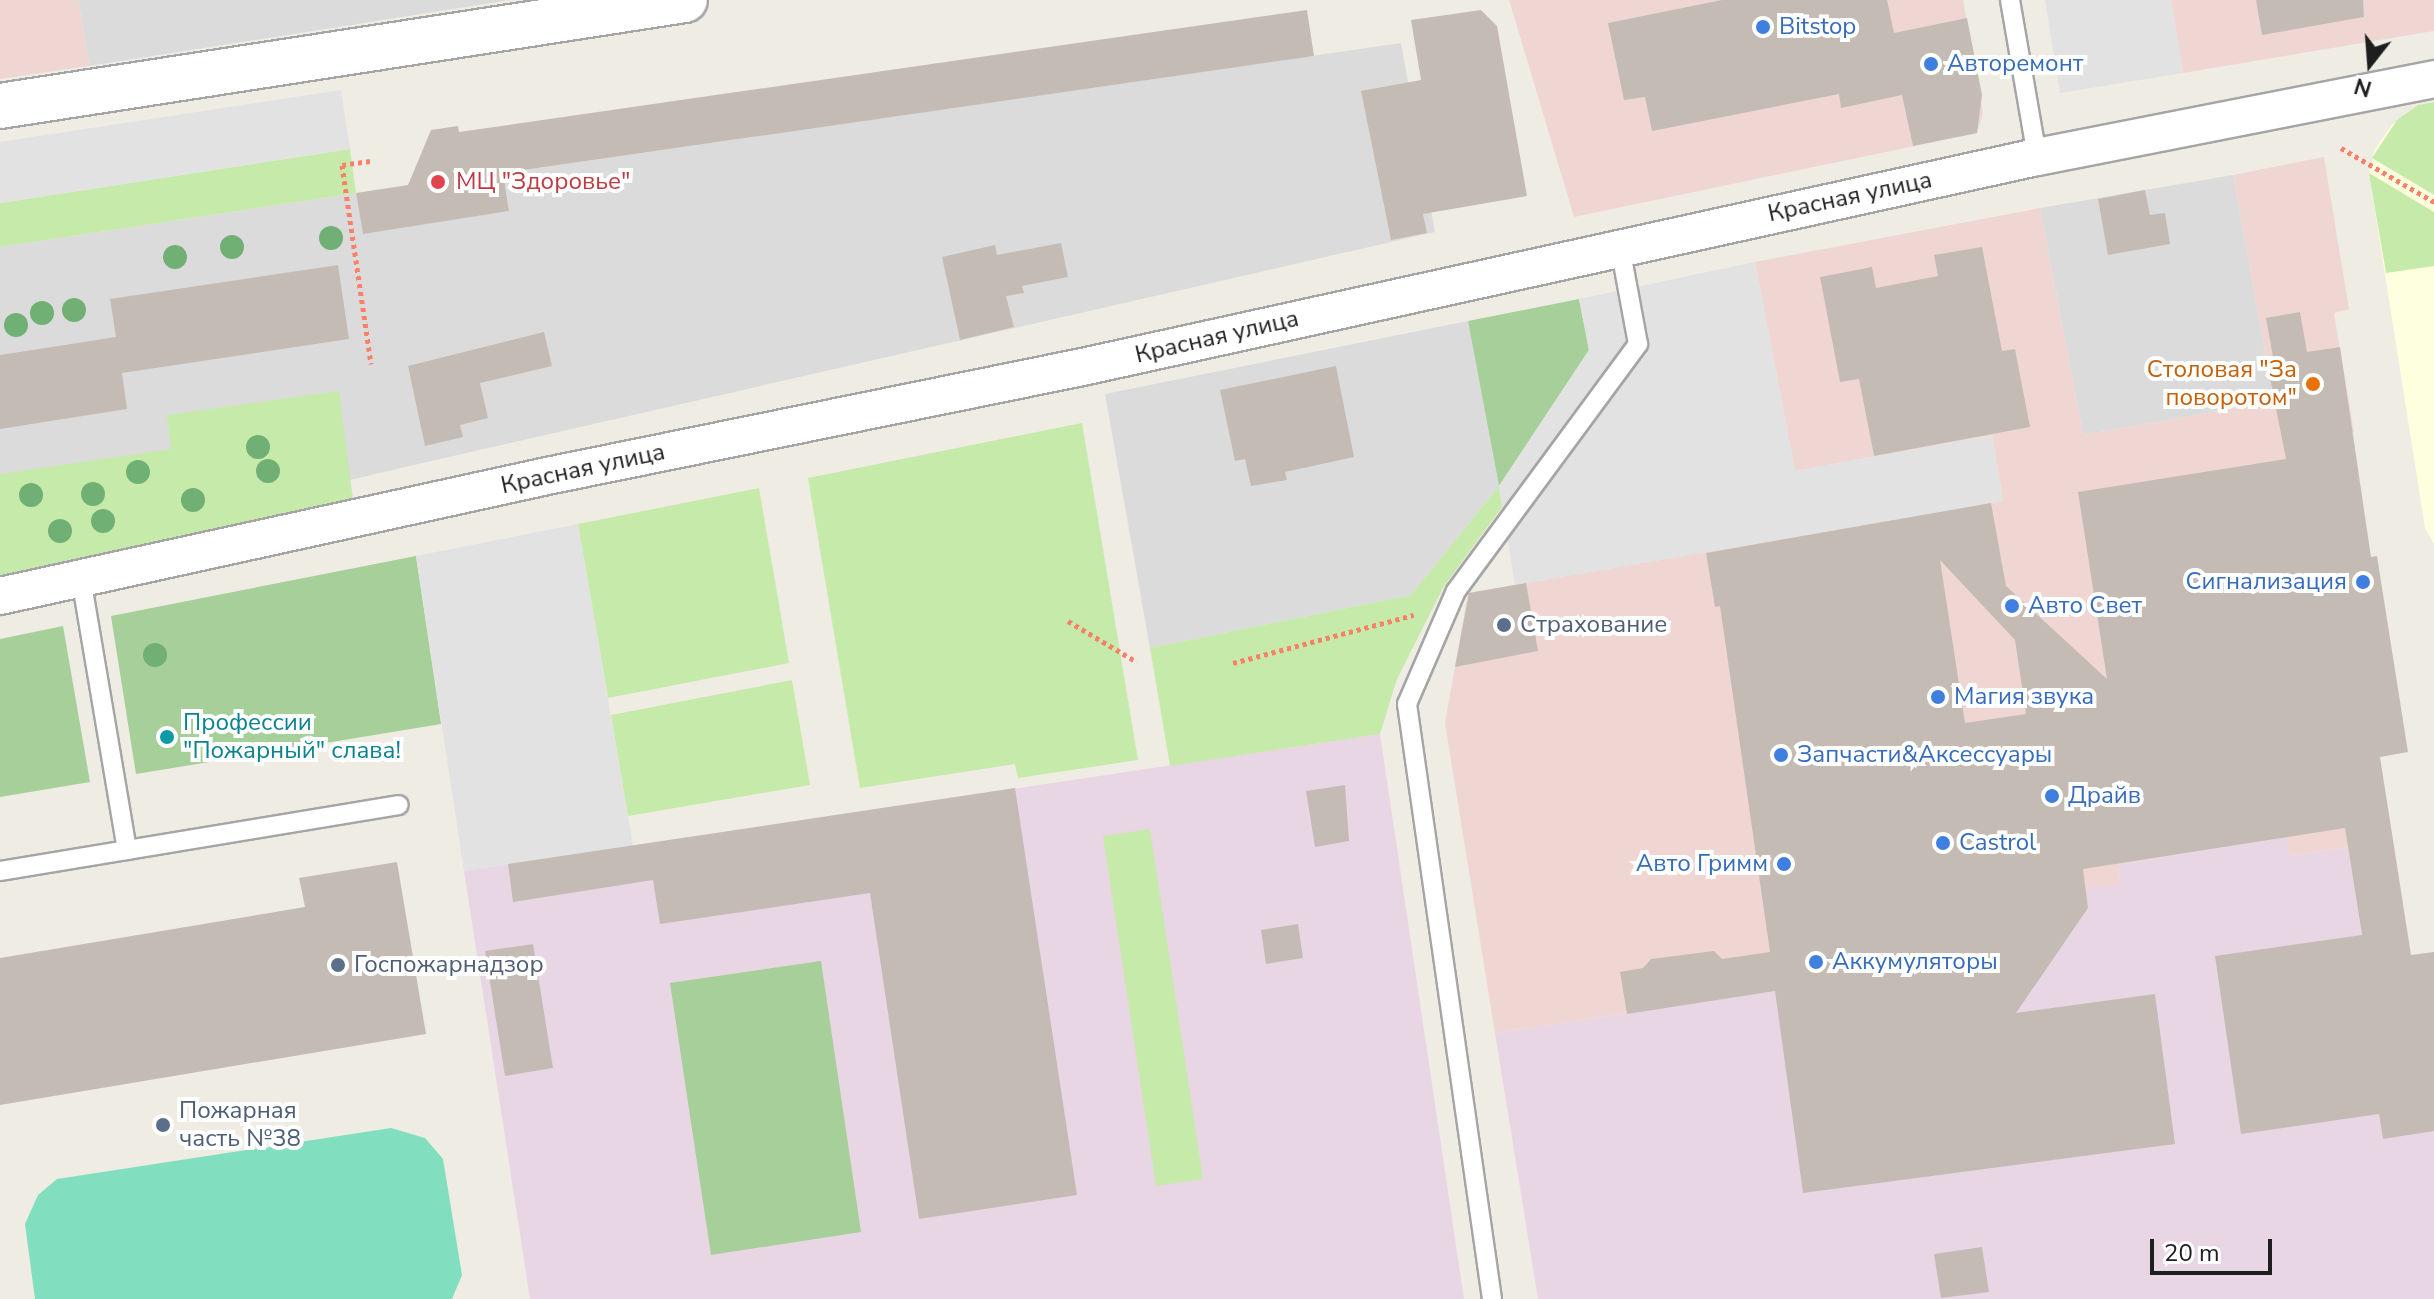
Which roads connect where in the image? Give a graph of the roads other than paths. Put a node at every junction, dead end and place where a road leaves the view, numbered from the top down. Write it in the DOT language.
graph roads {
  1 [pos="685,0"];
  2 [pos="2010,0"];
  3 [pos="2434,79"];
  4 [pos="0,106"];
  5 [pos="2037,157"];
  6 [pos="1620,247"];
  7 [pos="81,578"];
  8 [pos="0,596"];
  9 [pos="399,805"];
  10 [pos="127,850"];
  11 [pos="0,871"];
  12 [pos="1492,1299"];
  1 -- 4 [label="street"];
  2 -- 5 [label="lane"];
  3 -- 5 [label="street, Красная улица"];
  5 -- 6 [label="street, Красная улица"];
  6 -- 7 [label="street, Красная улица"];
  6 -- 12 [label="lane"];
  7 -- 8 [label="street, Красная улица"];
  7 -- 10 [label="lane"];
  9 -- 10 [label="lane"];
  10 -- 11 [label="lane"];
}
